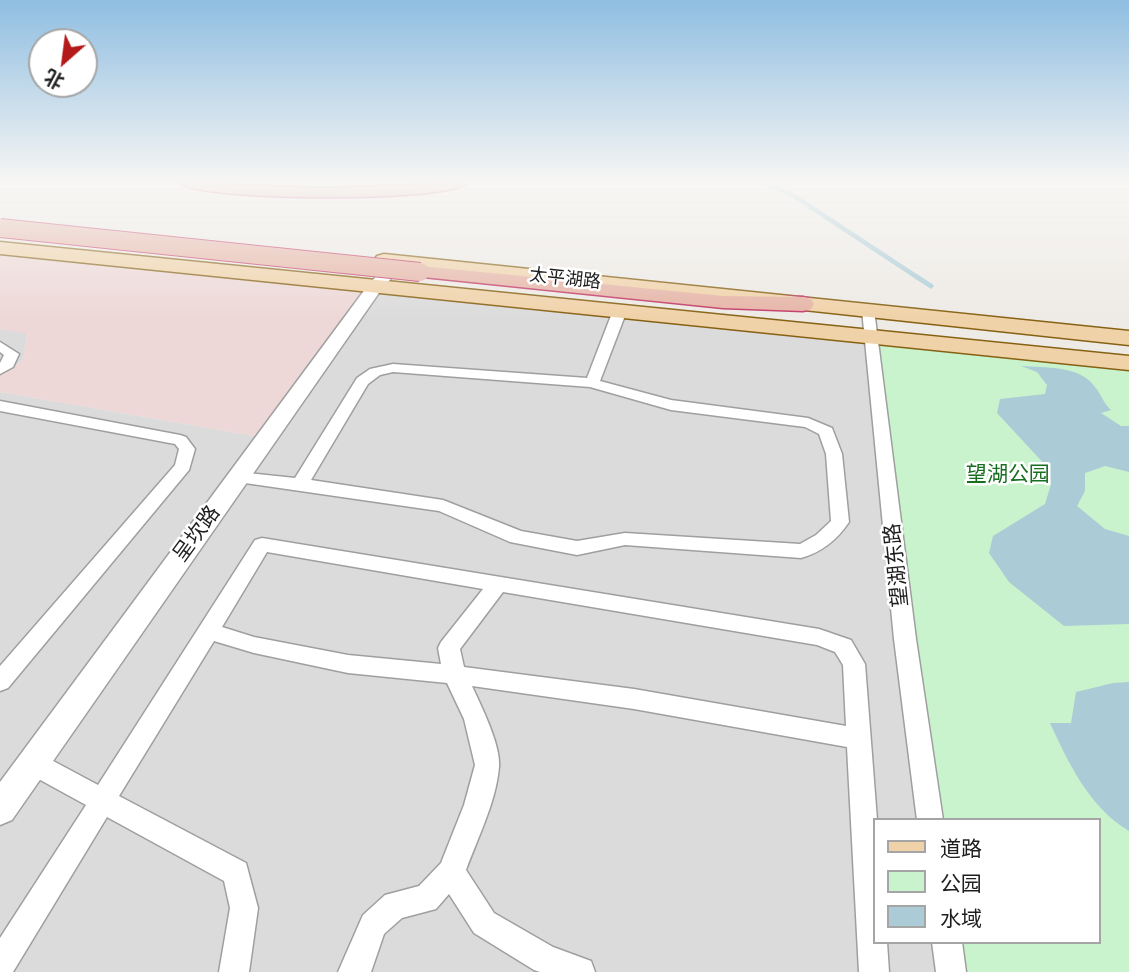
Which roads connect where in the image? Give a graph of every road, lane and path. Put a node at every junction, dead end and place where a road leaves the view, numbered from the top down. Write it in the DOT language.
graph roads {
  1 [pos="29,228"];
  2 [pos="0,239"];
  3 [pos="0,248"];
  4 [pos="410,272"];
  5 [pos="375,287"];
  6 [pos="803,304"];
  7 [pos="868,310"];
  8 [pos="608,312"];
  9 [pos="1129,338"];
  10 [pos="873,339"];
  11 [pos="0,346"];
  12 [pos="1129,363"];
  13 [pos="0,370"];
  14 [pos="592,383"];
  15 [pos="0,406"];
  16 [pos="238,477"];
  17 [pos="300,484"];
  18 [pos="498,584"];
  19 [pos="209,631"];
  20 [pos="456,675"];
  21 [pos="0,682"];
  22 [pos="859,740"];
  23 [pos="33,763"];
  24 [pos="104,802"];
  25 [pos="0,809"];
  26 [pos="930,818"];
  27 [pos="451,872"];
  28 [pos="947,944"];
  29 [pos="0,965"];
  30 [pos="234,972"];
  31 [pos="353,972"];
  32 [pos="580,972"];
  33 [pos="874,972"];
  34 [pos="951,972"];
  1 -- 4 [label="main road"];
  2 -- 4 [label="highway"];
  3 -- 5 [label="main road, 太平湖路"];
  4 -- 5 [label="street, 呈坎路"];
  4 -- 6 [label="highway"];
  4 -- 8 [label="highway"];
  5 -- 8 [label="main road, 太平湖路"];
  5 -- 16 [label="street, 呈坎路"];
  6 -- 7 [label="main road"];
  7 -- 9 [label="main road"];
  7 -- 10 [label="street, 望湖东路"];
  8 -- 10 [label="main road, 太平湖路"];
  8 -- 14 [label="street"];
  10 -- 12 [label="main road, 太平湖路"];
  10 -- 26 [label="street, 望湖东路"];
  11 -- 13 [label="street"];
  14 -- 17 [label="street"];
  14 -- 17 [label="street"];
  15 -- 21 [label="street"];
  16 -- 17 [label="street"];
  16 -- 23 [label="street, 呈坎路"];
  18 -- 19 [label="street"];
  18 -- 20 [label="street"];
  18 -- 22 [label="street"];
  19 -- 20 [label="street"];
  19 -- 24 [label="street"];
  20 -- 22 [label="street"];
  20 -- 27 [label="street"];
  22 -- 33 [label="street"];
  23 -- 24 [label="street"];
  23 -- 25 [label="street, 呈坎路"];
  24 -- 29 [label="street"];
  24 -- 30 [label="street"];
  27 -- 31 [label="street"];
  27 -- 32 [label="street"];
  28 -- 34 [label="street"];
}
